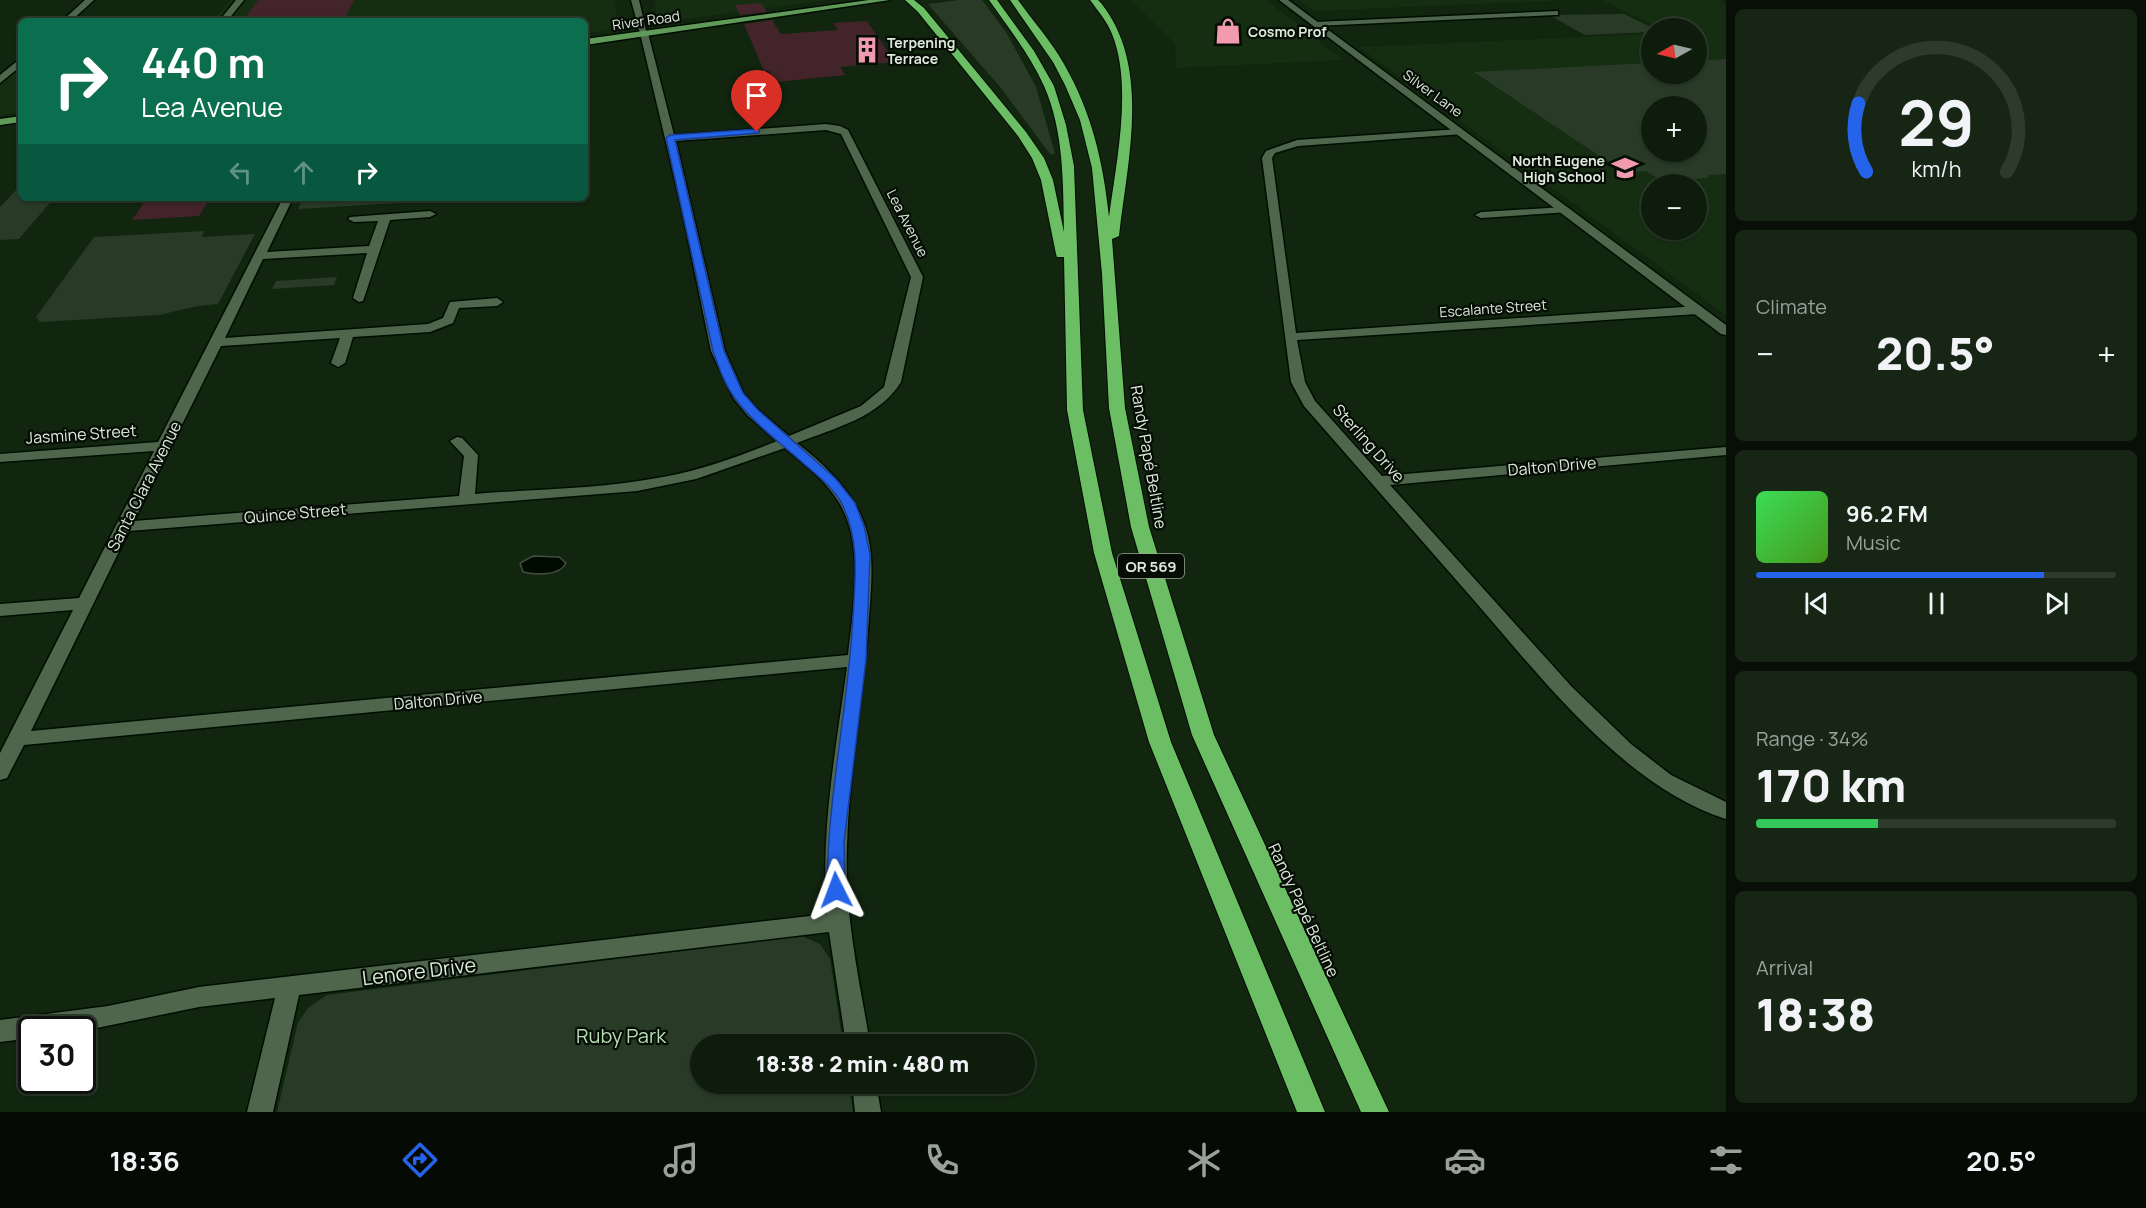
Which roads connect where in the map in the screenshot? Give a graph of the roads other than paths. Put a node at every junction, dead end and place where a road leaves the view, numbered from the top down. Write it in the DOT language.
graph roads {
  1 [pos="90,0"];
  2 [pos="240,0"];
  3 [pos="635,0"];
  4 [pos="862,0"];
  5 [pos="886,0"];
  6 [pos="909,0"];
  7 [pos="1014,0"];
  8 [pos="1094,0"];
  9 [pos="1283,0"];
  10 [pos="994,2"];
  11 [pos="1555,12"];
  12 [pos="69,18"];
  13 [pos="225,18"];
  14 [pos="747,19"];
  15 [pos="1315,24"];
  16 [pos="644,33"];
  17 [pos="588,42"];
  18 [pos="18,64"];
  19 [pos="0,80"];
  20 [pos="18,120"];
  21 [pos="0,122"];
  22 [pos="1460,132"];
  23 [pos="670,138"];
  24 [pos="287,201"];
  25 [pos="1565,210"];
  26 [pos="430,214"];
  27 [pos="1481,215"];
  28 [pos="385,217"];
  29 [pos="354,219"];
  30 [pos="374,249"];
  31 [pos="260,256"];
  32 [pos="1109,274"];
  33 [pos="358,298"];
  34 [pos="1072,301"];
  35 [pos="497,302"];
  36 [pos="1698,310"];
  37 [pos="1726,331"];
  38 [pos="348,333"];
  39 [pos="1290,337"];
  40 [pos="217,342"];
  41 [pos="338,363"];
  42 [pos="457,441"];
  43 [pos="787,442"];
  44 [pos="164,446"];
  45 [pos="1726,451"];
  46 [pos="0,458"];
  47 [pos="1378,481"];
  48 [pos="466,500"];
  49 [pos="123,527"];
  50 [pos="86,603"];
  51 [pos="0,610"];
  52 [pos="858,660"];
  53 [pos="17,739"];
  54 [pos="0,773"];
  55 [pos="1726,811"];
  56 [pos="839,922"];
  57 [pos="289,987"];
  58 [pos="0,1031"];
  59 [pos="856,1034"];
  60 [pos="866,1094"];
  61 [pos="260,1112"];
  62 [pos="868,1112"];
  63 [pos="1311,1112"];
  64 [pos="1375,1112"];
  1 -- 12 [label="street"];
  2 -- 13 [label="street"];
  3 -- 16 [label="street"];
  4 -- 14 [label="main road"];
  5 -- 14 [label="main road"];
  6 -- 34 [label="highway"];
  7 -- 32 [label="highway, Randy Papé Beltline / OR 569"];
  8 -- 32 [label="highway"];
  9 -- 15 [label="street, Silver Lane"];
  10 -- 34 [label="highway, OR 569"];
  11 -- 15 [label="street"];
  14 -- 16 [label="main road, River Road"];
  15 -- 22 [label="street, Silver Lane"];
  16 -- 17 [label="main road, River Road"];
  16 -- 23 [label="street"];
  18 -- 19 [label="street"];
  20 -- 21 [label="main road"];
  22 -- 25 [label="street, Silver Lane"];
  22 -- 39 [label="street, Sterling Drive"];
  23 -- 43 [label="street"];
  23 -- 43 [label="street, Lea Avenue"];
  24 -- 31 [label="street, Santa Clara Avenue"];
  25 -- 27 [label="street"];
  25 -- 36 [label="street, Silver Lane"];
  26 -- 28 [label="street"];
  28 -- 29 [label="street"];
  28 -- 30 [label="street"];
  30 -- 31 [label="street"];
  30 -- 33 [label="street"];
  31 -- 40 [label="street, Santa Clara Avenue"];
  32 -- 64 [label="highway, Randy Papé Beltline / OR 569"];
  34 -- 63 [label="highway, OR 569"];
  35 -- 38 [label="street"];
  36 -- 37 [label="street, Silver Lane"];
  36 -- 39 [label="street, Escalante Street"];
  38 -- 40 [label="street"];
  38 -- 41 [label="street"];
  39 -- 47 [label="street, Sterling Drive"];
  40 -- 44 [label="street, Santa Clara Avenue"];
  42 -- 48 [label="street"];
  43 -- 48 [label="street, Quince Street"];
  43 -- 52 [label="street"];
  44 -- 46 [label="street, Jasmine Street"];
  44 -- 49 [label="street, Santa Clara Avenue"];
  45 -- 47 [label="street, Dalton Drive"];
  47 -- 55 [label="street, Sterling Drive"];
  48 -- 49 [label="street, Quince Street"];
  49 -- 50 [label="street, Santa Clara Avenue"];
  50 -- 51 [label="street"];
  50 -- 53 [label="street, Santa Clara Avenue"];
  52 -- 53 [label="street, Dalton Drive"];
  52 -- 56 [label="street"];
  53 -- 54 [label="street, Santa Clara Avenue"];
  56 -- 57 [label="street, Lenore Drive"];
  56 -- 59 [label="street"];
  57 -- 58 [label="street, Lenore Drive"];
  57 -- 61 [label="street"];
  60 -- 62 [label="street"];
}
